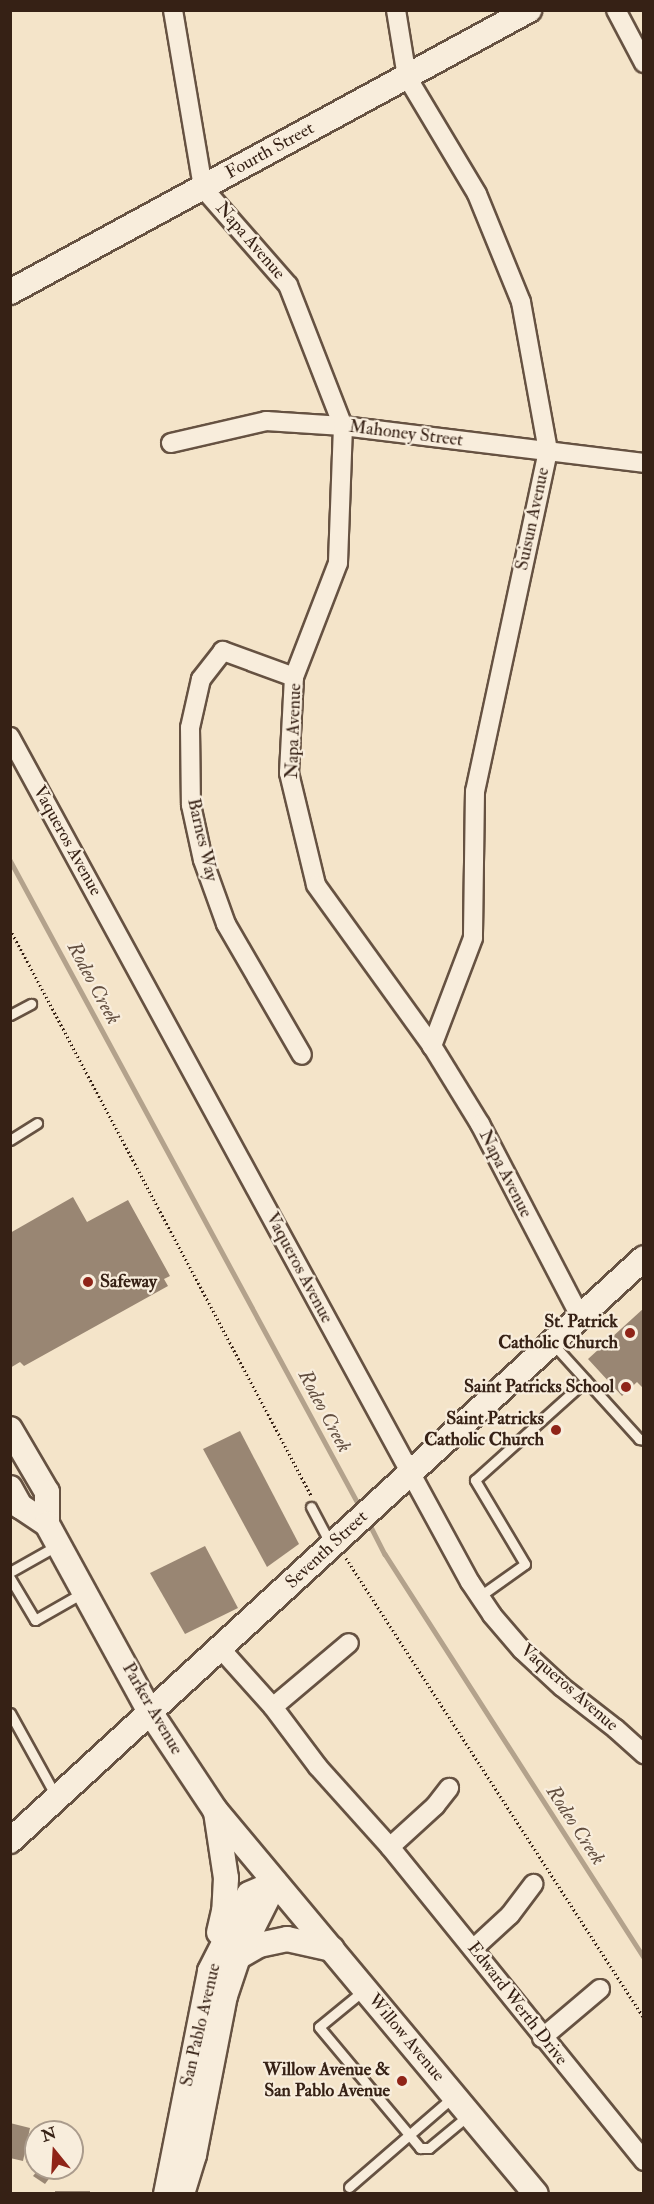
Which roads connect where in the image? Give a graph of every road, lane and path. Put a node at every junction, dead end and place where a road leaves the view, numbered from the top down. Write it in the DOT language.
graph roads {
  1 [pos="173,10"];
  2 [pos="396,10"];
  3 [pos="528,10"];
  4 [pos="616,10"];
  5 [pos="644,63"];
  6 [pos="407,76"];
  7 [pos="203,188"];
  8 [pos="11,292"];
  9 [pos="343,426"];
  10 [pos="171,443"];
  11 [pos="548,451"];
  12 [pos="644,463"];
  13 [pos="294,677"];
  14 [pos="10,738"];
  15 [pos="10,929"];
  16 [pos="31,1004"];
  17 [pos="10,1015"];
  18 [pos="432,1046"];
  19 [pos="302,1055"];
  20 [pos="37,1123"];
  21 [pos="10,1140"];
  22 [pos="643,1258"];
  23 [pos="580,1316"];
  24 [pos="551,1343"];
  25 [pos="586,1380"];
  26 [pos="10,1429"];
  27 [pos="644,1440"];
  28 [pos="410,1473"];
  29 [pos="10,1488"];
  30 [pos="312,1503"];
  31 [pos="53,1534"];
  32 [pos="337,1539"];
  33 [pos="10,1572"];
  34 [pos="10,1578"];
  35 [pos="86,1592"];
  36 [pos="480,1596"];
  37 [pos="349,1643"];
  38 [pos="220,1648"];
  39 [pos="273,1707"];
  40 [pos="150,1712"];
  41 [pos="10,1713"];
  42 [pos="644,1754"];
  43 [pos="449,1788"];
  44 [pos="57,1798"];
  45 [pos="215,1810"];
  46 [pos="10,1841"];
  47 [pos="390,1847"];
  48 [pos="275,1883"];
  49 [pos="532,1884"];
  50 [pos="473,1948"];
  51 [pos="332,1949"];
  52 [pos="238,1957"];
  53 [pos="210,1971"];
  54 [pos="365,1989"];
  55 [pos="600,1989"];
  56 [pos="644,2018"];
  57 [pos="542,2038"];
  58 [pos="454,2096"];
  59 [pos="470,2114"];
  60 [pos="410,2136"];
  61 [pos="644,2161"];
  62 [pos="350,2187"];
  63 [pos="166,2193"];
  64 [pos="182,2193"];
  65 [pos="536,2193"];
  1 -- 7 [label="street, Napa Avenue"];
  2 -- 6 [label="street, Suisun Avenue"];
  3 -- 6 [label="main road, Fourth Street"];
  4 -- 5 [label="street"];
  6 -- 7 [label="main road, Fourth Street"];
  6 -- 11 [label="street, Suisun Avenue"];
  7 -- 8 [label="main road, Fourth Street"];
  7 -- 9 [label="street, Napa Avenue"];
  9 -- 10 [label="street, Mahoney Street"];
  9 -- 11 [label="street, Mahoney Street"];
  9 -- 13 [label="street, Napa Avenue"];
  11 -- 12 [label="street, Mahoney Street"];
  11 -- 18 [label="street, Suisun Avenue"];
  13 -- 18 [label="street, Napa Avenue"];
  13 -- 19 [label="street, Barnes Way"];
  14 -- 28 [label="street, Vaqueros Avenue"];
  15 -- 30 [label="path"];
  16 -- 17 [label="lane"];
  18 -- 23 [label="street, Napa Avenue"];
  20 -- 21 [label="lane"];
  22 -- 23 [label="main road, Seventh Street"];
  23 -- 24 [label="main road, Seventh Street"];
  24 -- 25 [label="lane"];
  24 -- 28 [label="main road, Seventh Street"];
  25 -- 27 [label="lane"];
  25 -- 36 [label="lane"];
  26 -- 31 [label="main road, Parker Avenue"];
  28 -- 32 [label="main road, Seventh Street"];
  28 -- 36 [label="street, Vaqueros Avenue"];
  29 -- 31 [label="main road, Parker Avenue"];
  30 -- 32 [label="lane"];
  31 -- 33 [label="lane"];
  31 -- 35 [label="main road, Parker Avenue"];
  32 -- 38 [label="main road, Seventh Street"];
  32 -- 56 [label="path"];
  34 -- 35 [label="lane"];
  35 -- 40 [label="main road, Parker Avenue"];
  36 -- 42 [label="street, Vaqueros Avenue"];
  37 -- 39 [label="street"];
  38 -- 39 [label="street, Edward Werth Drive"];
  38 -- 40 [label="main road, Seventh Street"];
  39 -- 47 [label="street, Edward Werth Drive"];
  40 -- 44 [label="main road, Seventh Street"];
  40 -- 45 [label="main road, Parker Avenue"];
  41 -- 44 [label="lane"];
  43 -- 47 [label="street"];
  44 -- 46 [label="main road, Seventh Street"];
  45 -- 48 [label="main road, Parker Avenue"];
  45 -- 53 [label="main road"];
  47 -- 50 [label="street, Edward Werth Drive"];
  48 -- 51 [label="main road, Willow Avenue"];
  48 -- 52 [label="main road, San Pablo Avenue"];
  48 -- 53 [label="main road, San Pablo Avenue"];
  49 -- 50 [label="street"];
  50 -- 57 [label="street, Edward Werth Drive"];
  51 -- 52 [label="main road"];
  51 -- 54 [label="main road, Willow Avenue"];
  52 -- 64 [label="main road, San Pablo Avenue"];
  53 -- 63 [label="main road, San Pablo Avenue"];
  54 -- 58 [label="main road, Willow Avenue"];
  54 -- 60 [label="lane"];
  55 -- 57 [label="street"];
  57 -- 61 [label="street, Edward Werth Drive"];
  58 -- 59 [label="main road, Willow Avenue"];
  58 -- 60 [label="lane"];
  59 -- 60 [label="lane"];
  59 -- 65 [label="main road, Willow Avenue"];
  60 -- 62 [label="lane"];
}
